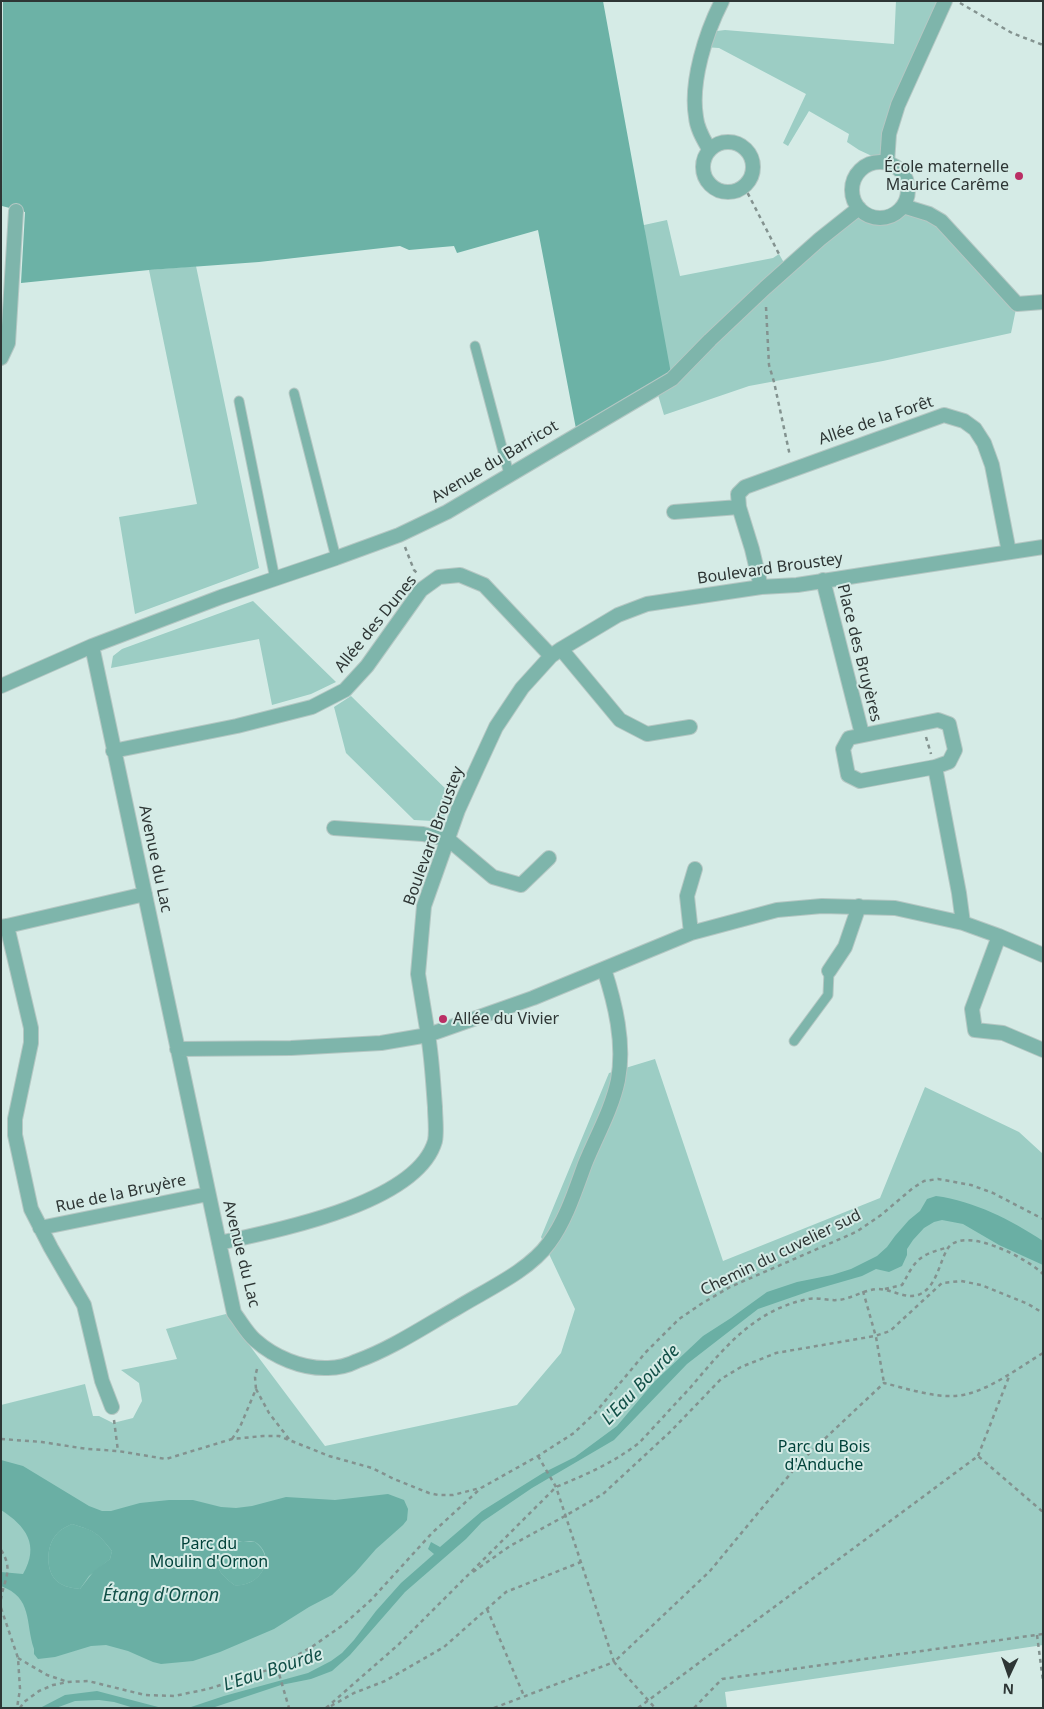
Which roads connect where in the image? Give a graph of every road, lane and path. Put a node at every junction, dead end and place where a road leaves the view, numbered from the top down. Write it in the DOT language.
graph roads {
  1 [pos="722,1"];
  2 [pos="945,1"];
  3 [pos="957,1"];
  4 [pos="1043,46"];
  5 [pos="709,149"];
  6 [pos="886,163"];
  7 [pos="744,186"];
  8 [pos="903,206"];
  9 [pos="859,208"];
  10 [pos="16,211"];
  11 [pos="787,268"];
  12 [pos="765,288"];
  13 [pos="1043,302"];
  14 [pos="475,346"];
  15 [pos="1,358"];
  16 [pos="294,393"];
  17 [pos="239,401"];
  18 [pos="797,467"];
  19 [pos="509,474"];
  20 [pos="739,507"];
  21 [pos="674,512"];
  22 [pos="399,534"];
  23 [pos="1043,547"];
  24 [pos="1009,552"];
  25 [pos="336,558"];
  26 [pos="275,578"];
  27 [pos="823,580"];
  28 [pos="428,585"];
  29 [pos="761,587"];
  30 [pos="92,646"];
  31 [pos="556,653"];
  32 [pos="1,686"];
  33 [pos="924,722"];
  34 [pos="690,727"];
  35 [pos="862,734"];
  36 [pos="113,752"];
  37 [pos="935,767"];
  38 [pos="334,828"];
  39 [pos="449,840"];
  40 [pos="549,858"];
  41 [pos="695,869"];
  42 [pos="145,894"];
  43 [pos="859,906"];
  44 [pos="962,923"];
  45 [pos="4,926"];
  46 [pos="691,932"];
  47 [pos="999,936"];
  48 [pos="1043,955"];
  49 [pos="604,969"];
  50 [pos="829,971"];
  51 [pos="428,1035"];
  52 [pos="794,1041"];
  53 [pos="177,1049"];
  54 [pos="1043,1050"];
  55 [pos="208,1194"];
  56 [pos="1043,1219"];
  57 [pos="40,1228"];
  58 [pos="219,1243"];
  59 [pos="949,1247"];
  60 [pos="1043,1274"];
  61 [pos="883,1289"];
  62 [pos="863,1291"];
  63 [pos="1043,1312"];
  64 [pos="875,1336"];
  65 [pos="1043,1353"];
  66 [pos="258,1365"];
  67 [pos="1011,1372"];
  68 [pos="884,1384"];
  69 [pos="256,1389"];
  70 [pos="112,1407"];
  71 [pos="1,1439"];
  72 [pos="232,1439"];
  73 [pos="289,1439"];
  74 [pos="118,1451"];
  75 [pos="538,1456"];
  76 [pos="978,1456"];
  77 [pos="556,1487"];
  78 [pos="481,1488"];
  79 [pos="1043,1512"];
  80 [pos="565,1516"];
  81 [pos="1,1550"];
  82 [pos="580,1562"];
  83 [pos="466,1577"];
  84 [pos="1,1599"];
  85 [pos="1,1608"];
  86 [pos="487,1609"];
  87 [pos="1043,1634"];
  88 [pos="1037,1635"];
  89 [pos="18,1658"];
  90 [pos="614,1662"];
  91 [pos="277,1667"];
  92 [pos="1043,1681"];
  93 [pos="68,1682"];
  94 [pos="524,1696"];
  95 [pos="648,1700"];
  96 [pos="18,1708"];
  97 [pos="289,1708"];
  98 [pos="326,1708"];
  99 [pos="494,1708"];
  100 [pos="638,1708"];
  101 [pos="655,1708"];
  102 [pos="694,1708"];
  1 -- 5 [label="street"];
  2 -- 6 [label="street"];
  3 -- 4 [label="path"];
  5 -- 7 [label="street"];
  5 -- 7 [label="street"];
  6 -- 8 [label="street"];
  6 -- 9 [label="street"];
  7 -- 11 [label="path"];
  8 -- 9 [label="street"];
  8 -- 13 [label="street"];
  9 -- 11 [label="street, Avenue du Barricot"];
  10 -- 15 [label="street"];
  11 -- 12 [label="street, Avenue du Barricot"];
  12 -- 18 [label="path"];
  12 -- 19 [label="street, Avenue du Barricot"];
  14 -- 19 [label="lane"];
  16 -- 25 [label="lane"];
  17 -- 26 [label="lane"];
  18 -- 20 [label="street, Allée de la Forêt"];
  18 -- 24 [label="street, Allée de la Forêt"];
  19 -- 22 [label="street, Avenue du Barricot"];
  20 -- 21 [label="street"];
  20 -- 29 [label="street"];
  22 -- 25 [label="street, Avenue du Barricot"];
  22 -- 28 [label="path"];
  23 -- 24 [label="street, Boulevard Broustey"];
  24 -- 27 [label="street, Boulevard Broustey"];
  25 -- 26 [label="street, Avenue du Barricot"];
  26 -- 30 [label="street, Avenue du Barricot"];
  27 -- 29 [label="street, Boulevard Broustey"];
  27 -- 35 [label="street, Place des Bruyères"];
  28 -- 31 [label="street, Allée des Dunes"];
  28 -- 36 [label="street, Allée des Dunes"];
  29 -- 31 [label="street, Boulevard Broustey"];
  30 -- 32 [label="street, Avenue du Barricot"];
  30 -- 36 [label="street, Avenue du Lac"];
  31 -- 34 [label="street, Allée des Dunes"];
  31 -- 39 [label="street, Boulevard Broustey"];
  33 -- 35 [label="street, Place des Bruyères"];
  33 -- 37 [label="path"];
  33 -- 37 [label="street, Place des Bruyères"];
  35 -- 37 [label="street, Place des Bruyères"];
  36 -- 42 [label="street, Avenue du Lac"];
  37 -- 44 [label="street"];
  38 -- 39 [label="street"];
  39 -- 40 [label="street"];
  39 -- 51 [label="street, Boulevard Broustey"];
  41 -- 46 [label="street"];
  42 -- 45 [label="street"];
  42 -- 53 [label="street, Avenue du Lac"];
  43 -- 44 [label="street"];
  43 -- 46 [label="street"];
  43 -- 50 [label="street"];
  44 -- 47 [label="street"];
  45 -- 57 [label="street"];
  46 -- 49 [label="street"];
  47 -- 48 [label="street"];
  47 -- 54 [label="street"];
  49 -- 51 [label="street"];
  49 -- 58 [label="street, Avenue du Lac"];
  50 -- 52 [label="lane"];
  51 -- 53 [label="street"];
  51 -- 58 [label="street, Boulevard Broustey"];
  53 -- 55 [label="street, Avenue du Lac"];
  55 -- 57 [label="street, Rue de la Bruyère"];
  55 -- 58 [label="street, Avenue du Lac"];
  56 -- 75 [label="path, Chemin du cuvelier sud"];
  57 -- 70 [label="street"];
  59 -- 60 [label="path"];
  59 -- 61 [label="path"];
  59 -- 61 [label="path"];
  61 -- 62 [label="path"];
  62 -- 64 [label="path"];
  62 -- 77 [label="path"];
  63 -- 64 [label="path"];
  64 -- 68 [label="path"];
  64 -- 80 [label="path"];
  65 -- 67 [label="path"];
  66 -- 69 [label="path"];
  67 -- 68 [label="path"];
  67 -- 76 [label="path"];
  68 -- 90 [label="path"];
  69 -- 72 [label="path"];
  69 -- 73 [label="path"];
  70 -- 74 [label="path"];
  71 -- 74 [label="path"];
  72 -- 73 [label="path"];
  72 -- 74 [label="path"];
  73 -- 78 [label="path"];
  75 -- 77 [label="path"];
  75 -- 78 [label="path, Chemin du cuvelier sud"];
  76 -- 79 [label="path"];
  76 -- 95 [label="path"];
  77 -- 80 [label="path"];
  77 -- 83 [label="path"];
  78 -- 91 [label="path"];
  80 -- 82 [label="path"];
  80 -- 83 [label="path"];
  81 -- 84 [label="path"];
  82 -- 86 [label="path"];
  82 -- 90 [label="path"];
  83 -- 98 [label="path"];
  85 -- 89 [label="path"];
  86 -- 94 [label="path"];
  86 -- 98 [label="path"];
  87 -- 88 [label="path"];
  88 -- 92 [label="path"];
  88 -- 102 [label="path"];
  89 -- 93 [label="path"];
  89 -- 96 [label="path"];
  90 -- 94 [label="path"];
  90 -- 95 [label="path"];
  91 -- 93 [label="path"];
  91 -- 97 [label="path"];
  93 -- 96 [label="path"];
  94 -- 99 [label="path"];
  95 -- 100 [label="path"];
  95 -- 101 [label="path"];
}
